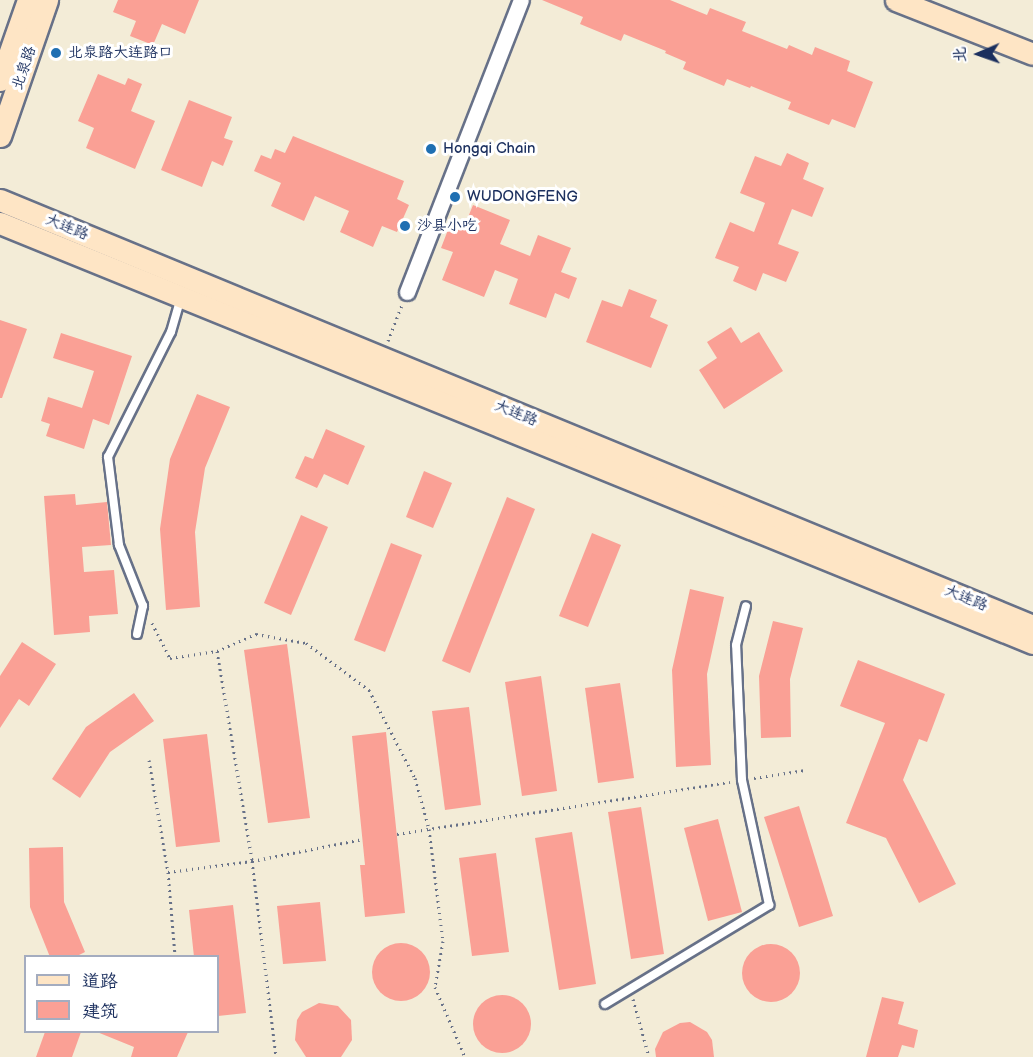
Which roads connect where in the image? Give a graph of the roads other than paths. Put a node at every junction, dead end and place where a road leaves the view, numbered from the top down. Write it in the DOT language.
graph roads {
  1 [pos="28,0"];
  2 [pos="47,0"];
  3 [pos="521,0"];
  4 [pos="896,0"];
  5 [pos="1033,54"];
  6 [pos="0,80"];
  7 [pos="0,136"];
  8 [pos="0,200"];
  9 [pos="0,223"];
  10 [pos="184,287"];
  11 [pos="407,292"];
  12 [pos="746,606"];
  13 [pos="1033,626"];
  14 [pos="137,634"];
  15 [pos="1033,643"];
  16 [pos="605,1004"];
  1 -- 6 [label="street, 北泉路"];
  2 -- 7 [label="street, 北泉路"];
  3 -- 11 [label="street"];
  4 -- 5 [label="street"];
  8 -- 10 [label="street, 大连路"];
  9 -- 10 [label="street, 大连路"];
  10 -- 13 [label="street, 大连路"];
  10 -- 14 [label="lane"];
  10 -- 15 [label="street, 大连路"];
  12 -- 16 [label="lane"];
}
